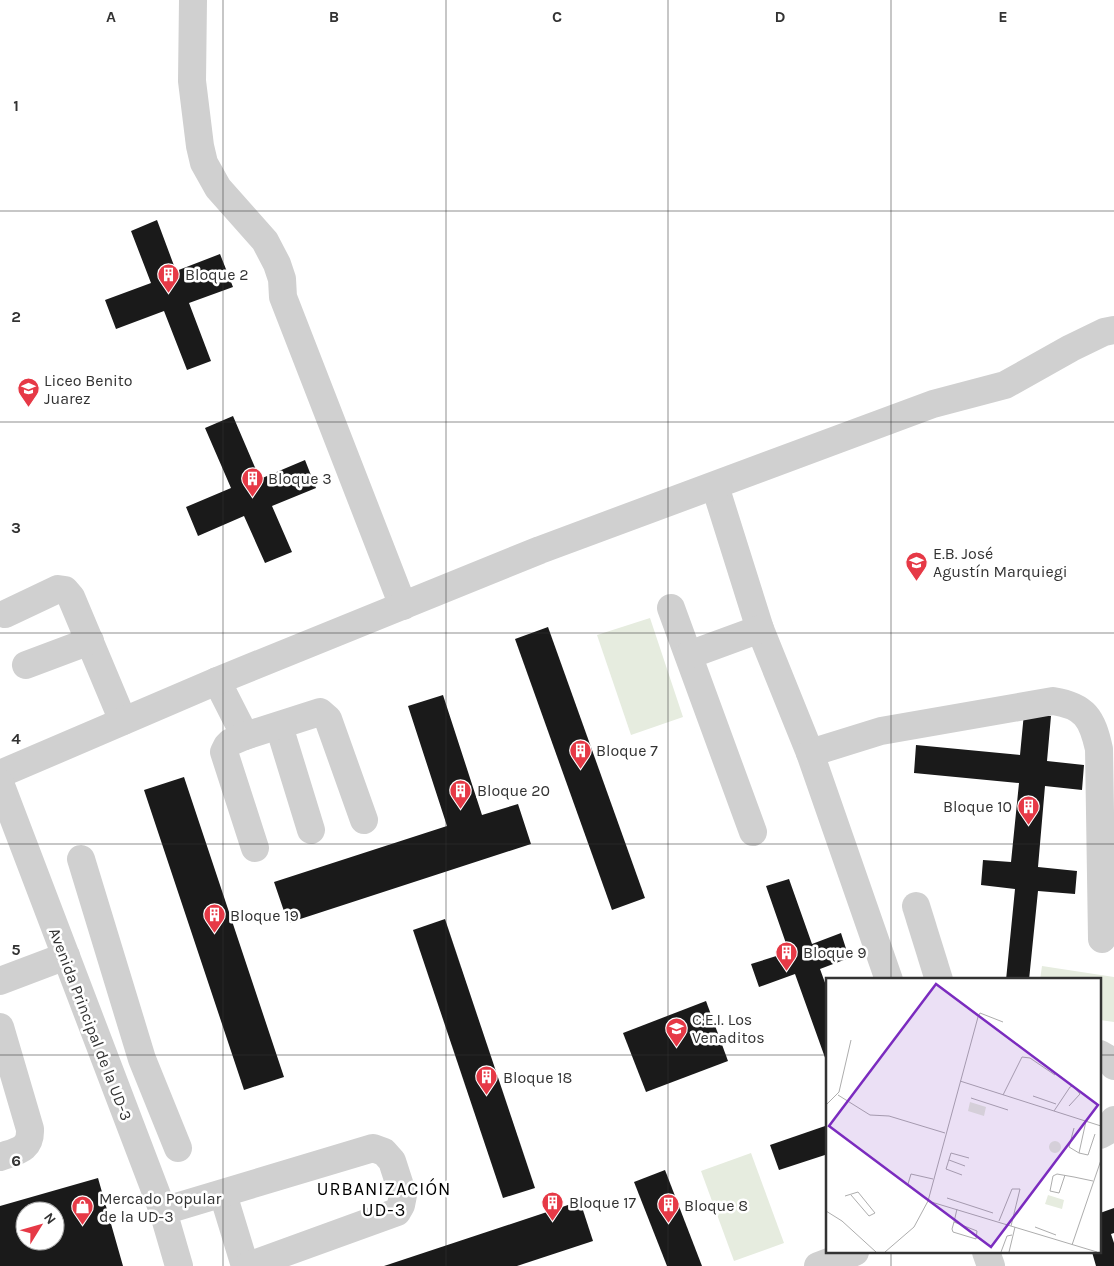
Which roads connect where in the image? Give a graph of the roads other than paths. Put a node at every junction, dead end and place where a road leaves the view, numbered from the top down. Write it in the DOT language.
graph roads {
  1 [pos="193,0"];
  2 [pos="1114,330"];
  3 [pos="715,486"];
  4 [pos="403,606"];
  5 [pos="671,608"];
  6 [pos="5,614"];
  7 [pos="760,629"];
  8 [pos="90,641"];
  9 [pos="689,655"];
  10 [pos="26,665"];
  11 [pos="216,681"];
  12 [pos="123,721"];
  13 [pos="279,726"];
  14 [pos="245,736"];
  15 [pos="810,753"];
  16 [pos="0,774"];
  17 [pos="0,783"];
  18 [pos="364,820"];
  19 [pos="311,830"];
  20 [pos="753,832"];
  21 [pos="256,848"];
  22 [pos="81,859"];
  23 [pos="916,906"];
  24 [pos="1102,939"];
  25 [pos="66,956"];
  26 [pos="888,978"];
  27 [pos="938,978"];
  28 [pos="0,981"];
  29 [pos="0,1027"];
  30 [pos="1102,1055"];
  31 [pos="142,1059"];
  32 [pos="1114,1066"];
  33 [pos="108,1069"];
  34 [pos="1114,1120"];
  35 [pos="1102,1134"];
  36 [pos="178,1148"];
  37 [pos="0,1157"];
  38 [pos="224,1194"];
  39 [pos="163,1212"];
  40 [pos="850,1254"];
  41 [pos="179,1266"];
  42 [pos="246,1266"];
  43 [pos="818,1266"];
  1 -- 4 [label="street"];
  2 -- 3 [label="street"];
  3 -- 4 [label="street"];
  3 -- 7 [label="street"];
  4 -- 11 [label="street"];
  5 -- 9 [label="street"];
  6 -- 8 [label="street"];
  7 -- 9 [label="street"];
  7 -- 15 [label="street"];
  8 -- 10 [label="street"];
  8 -- 12 [label="street"];
  9 -- 20 [label="street"];
  11 -- 12 [label="street"];
  11 -- 14 [label="street"];
  12 -- 16 [label="street"];
  13 -- 14 [label="street"];
  13 -- 18 [label="street"];
  13 -- 19 [label="street"];
  14 -- 21 [label="street"];
  15 -- 24 [label="street"];
  15 -- 26 [label="street"];
  17 -- 25 [label="street, Avenida Principal de la UD-3"];
  22 -- 31 [label="street"];
  23 -- 27 [label="street"];
  25 -- 28 [label="street"];
  25 -- 33 [label="street, Avenida Principal de la UD-3"];
  29 -- 37 [label="street"];
  30 -- 32 [label="street"];
  31 -- 33 [label="street"];
  31 -- 36 [label="street"];
  33 -- 39 [label="street, Avenida Principal de la UD-3"];
  34 -- 35 [label="street"];
  38 -- 39 [label="street"];
  38 -- 42 [label="street"];
  38 -- 42 [label="street"];
  39 -- 41 [label="street, Avenida Principal de la UD-3"];
  40 -- 43 [label="street"];
}
